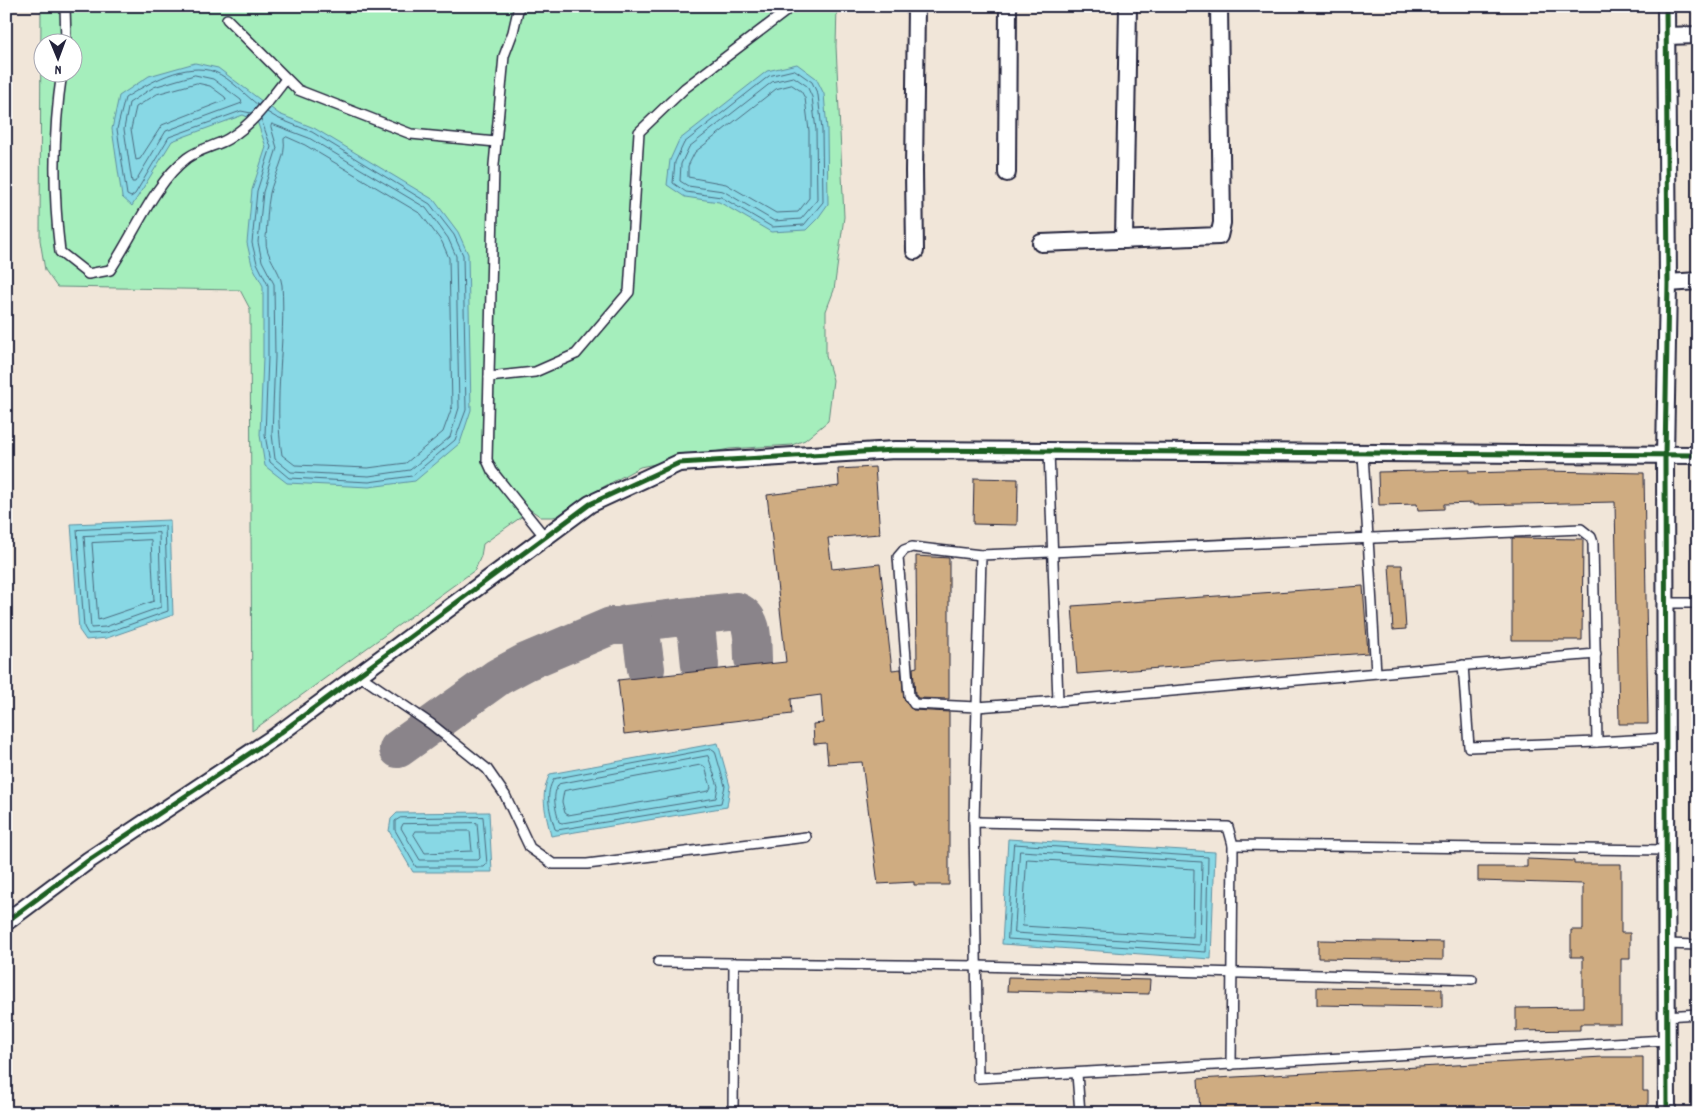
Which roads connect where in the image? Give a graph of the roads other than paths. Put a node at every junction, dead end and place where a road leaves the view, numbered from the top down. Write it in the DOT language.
graph roads {
  1 [pos="65,6"];
  2 [pos="519,6"];
  3 [pos="786,6"];
  4 [pos="916,6"];
  5 [pos="1008,6"];
  6 [pos="1128,6"];
  7 [pos="1219,6"];
  8 [pos="1666,6"];
  9 [pos="227,19"];
  10 [pos="66,32"];
  11 [pos="1698,35"];
  12 [pos="1666,36"];
  13 [pos="286,79"];
  14 [pos="60,82"];
  15 [pos="496,142"];
  16 [pos="1007,173"];
  17 [pos="1124,240"];
  18 [pos="1041,243"];
  19 [pos="916,251"];
  20 [pos="1698,281"];
  21 [pos="1668,283"];
  22 [pos="489,377"];
  23 [pos="1049,451"];
  24 [pos="1363,454"];
  25 [pos="1698,455"];
  26 [pos="1665,456"];
  27 [pos="544,536"];
  28 [pos="1367,539"];
  29 [pos="1053,553"];
  30 [pos="981,555"];
  31 [pos="1666,603"];
  32 [pos="1698,603"];
  33 [pos="1596,654"];
  34 [pos="1463,665"];
  35 [pos="1376,673"];
  36 [pos="359,675"];
  37 [pos="1058,701"];
  38 [pos="977,707"];
  39 [pos="1666,738"];
  40 [pos="1596,742"];
  41 [pos="974,822"];
  42 [pos="806,837"];
  43 [pos="1233,845"];
  44 [pos="1666,850"];
  45 [pos="6,922"];
  46 [pos="1666,944"];
  47 [pos="1698,944"];
  48 [pos="658,962"];
  49 [pos="734,963"];
  50 [pos="976,966"];
  51 [pos="1231,974"];
  52 [pos="1472,979"];
  53 [pos="1698,1014"];
  54 [pos="1665,1016"];
  55 [pos="1666,1040"];
  56 [pos="1231,1065"];
  57 [pos="1077,1074"];
  58 [pos="733,1113"];
  59 [pos="1080,1113"];
  60 [pos="1666,1113"];
  1 -- 10 [label="lane"];
  2 -- 15 [label="lane"];
  3 -- 22 [label="lane"];
  4 -- 19 [label="street"];
  5 -- 16 [label="street"];
  6 -- 17 [label="street"];
  7 -- 17 [label="street"];
  8 -- 12 [label="street"];
  9 -- 13 [label="lane"];
  11 -- 12 [label="street"];
  12 -- 21 [label="street"];
  13 -- 14 [label="lane"];
  13 -- 15 [label="lane"];
  15 -- 22 [label="lane"];
  17 -- 18 [label="street"];
  20 -- 21 [label="street"];
  21 -- 26 [label="street"];
  22 -- 27 [label="lane"];
  23 -- 24 [label="street"];
  23 -- 27 [label="street"];
  23 -- 29 [label="lane"];
  24 -- 26 [label="street"];
  24 -- 28 [label="lane"];
  25 -- 26 [label="street"];
  26 -- 31 [label="street"];
  27 -- 36 [label="street"];
  28 -- 29 [label="lane"];
  28 -- 33 [label="lane"];
  28 -- 35 [label="lane"];
  29 -- 30 [label="lane"];
  29 -- 37 [label="lane"];
  30 -- 38 [label="lane"];
  30 -- 38 [label="lane"];
  31 -- 32 [label="lane"];
  31 -- 39 [label="street"];
  33 -- 34 [label="lane"];
  33 -- 40 [label="lane"];
  34 -- 35 [label="lane"];
  34 -- 40 [label="lane"];
  35 -- 37 [label="lane"];
  36 -- 42 [label="lane"];
  36 -- 45 [label="street"];
  37 -- 38 [label="lane"];
  38 -- 41 [label="lane"];
  39 -- 40 [label="lane"];
  39 -- 44 [label="street"];
  41 -- 43 [label="lane"];
  41 -- 50 [label="lane"];
  43 -- 44 [label="lane"];
  43 -- 51 [label="lane"];
  44 -- 46 [label="street"];
  46 -- 47 [label="lane"];
  46 -- 54 [label="street"];
  48 -- 49 [label="lane"];
  49 -- 50 [label="lane"];
  49 -- 58 [label="lane"];
  50 -- 51 [label="lane"];
  50 -- 57 [label="lane"];
  51 -- 52 [label="lane"];
  51 -- 56 [label="lane"];
  53 -- 54 [label="lane"];
  54 -- 55 [label="street"];
  55 -- 56 [label="lane"];
  55 -- 60 [label="street"];
  56 -- 57 [label="lane"];
  57 -- 59 [label="lane"];
}
